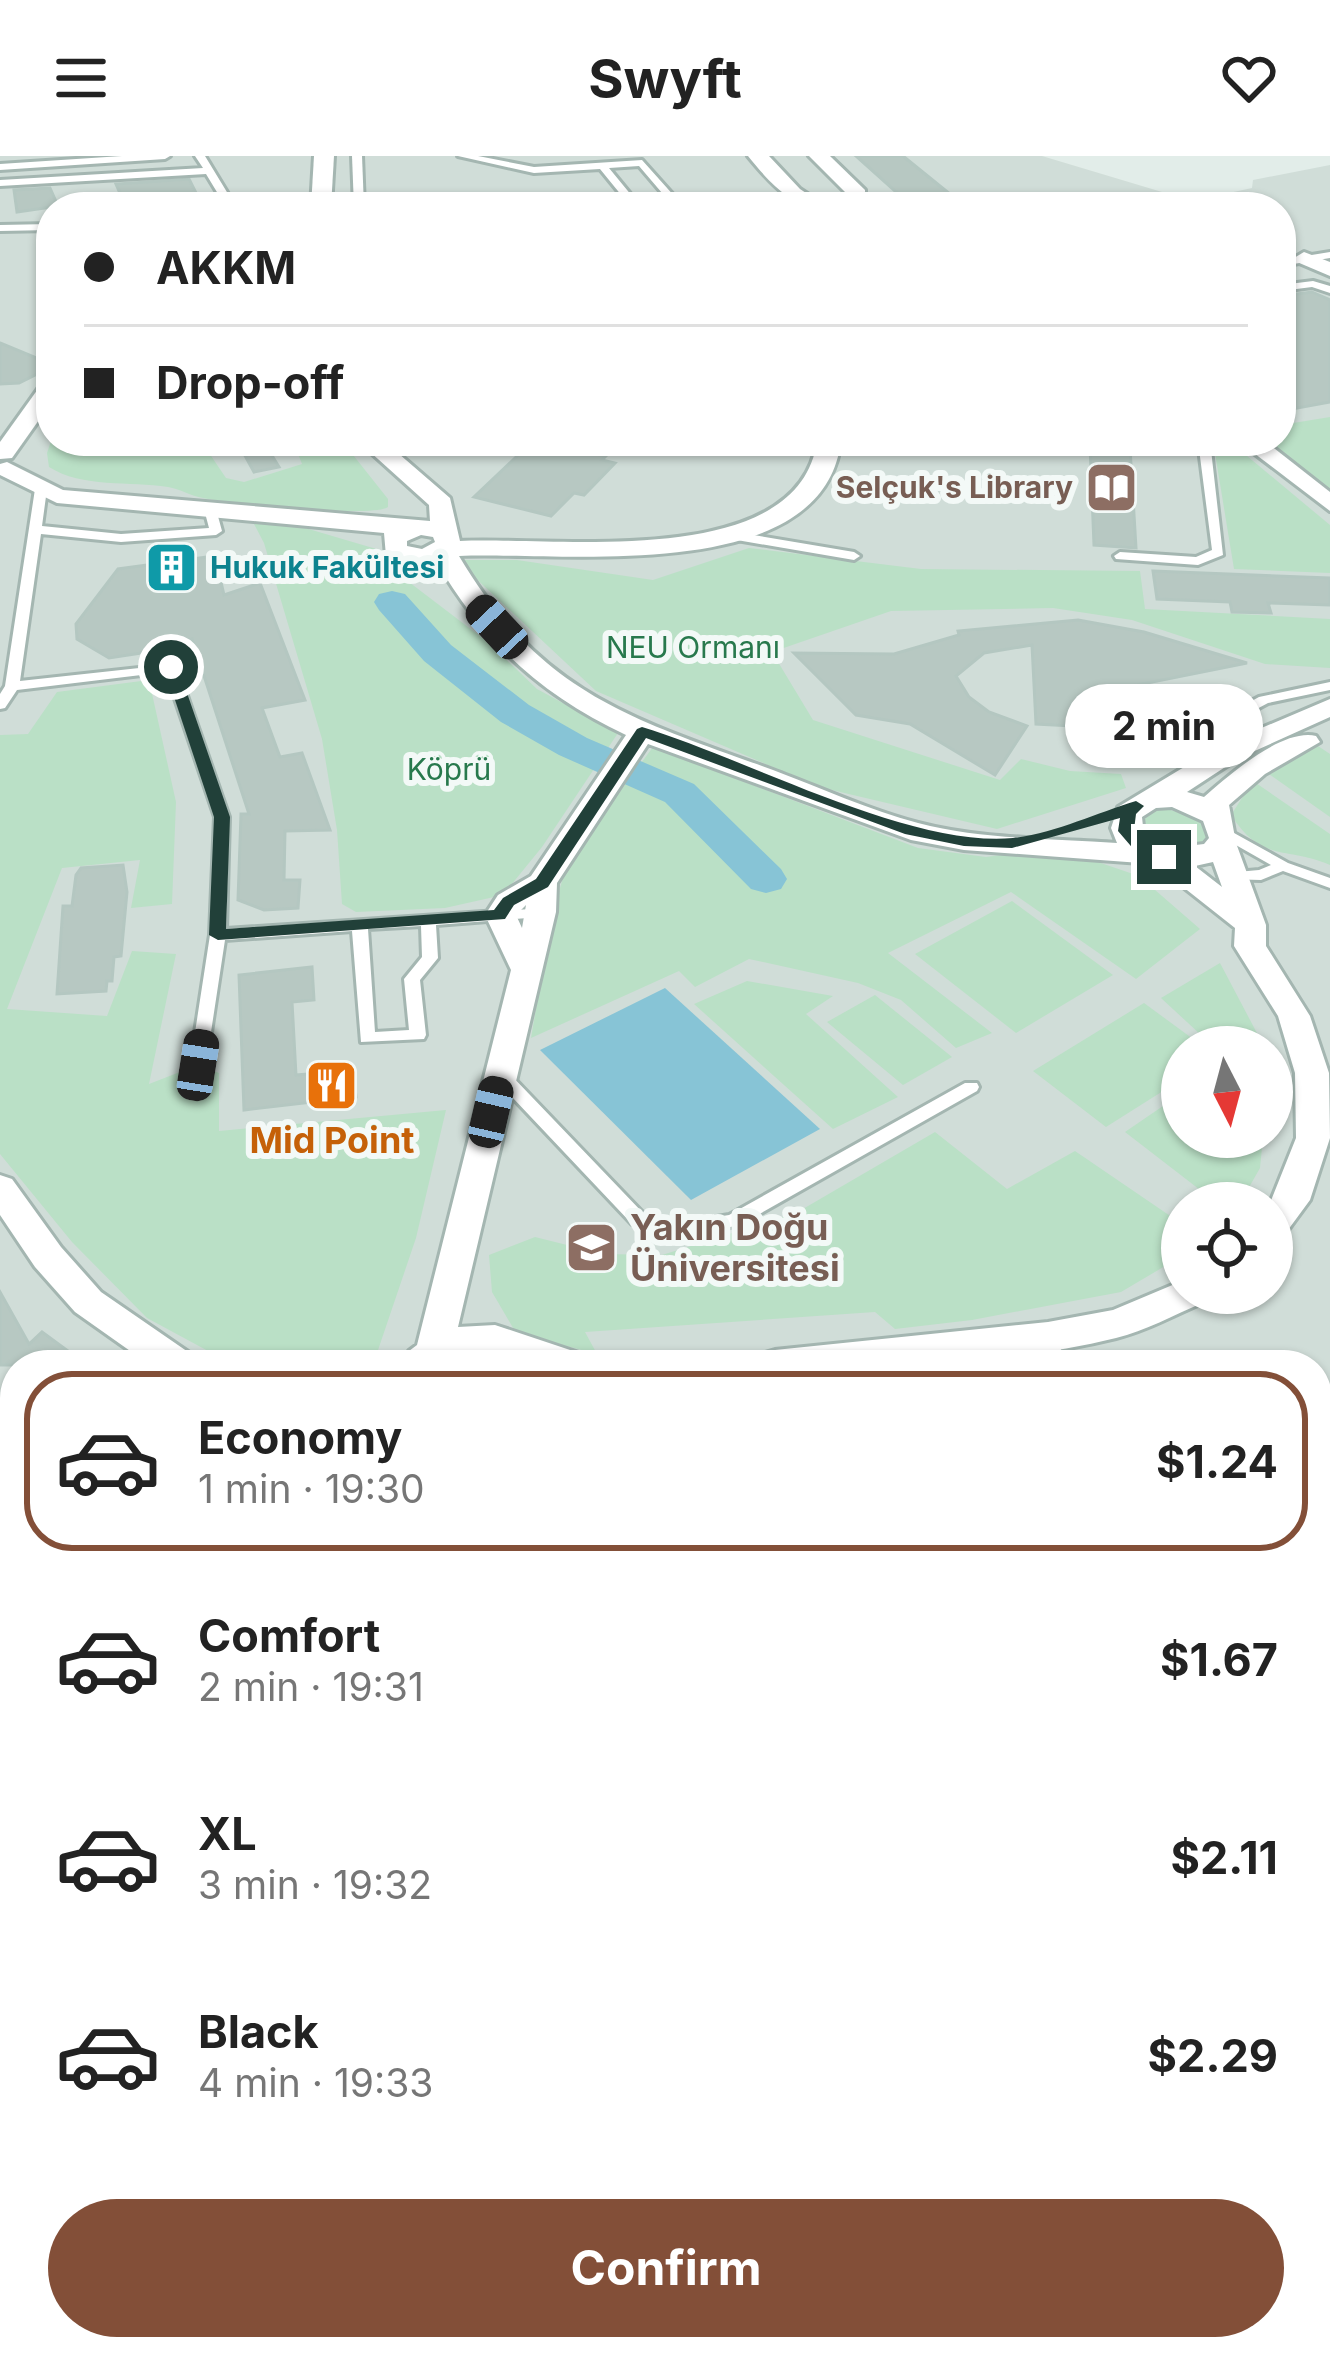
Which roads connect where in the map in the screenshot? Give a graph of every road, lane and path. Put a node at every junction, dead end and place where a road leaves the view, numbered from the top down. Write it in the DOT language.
graph roads {
  1 [pos="165,156"];
  2 [pos="200,156"];
  3 [pos="324,156"];
  4 [pos="357,156"];
  5 [pos="464,156"];
  6 [pos="758,156"];
  7 [pos="819,156"];
  8 [pos="0,167"];
  9 [pos="604,168"];
  10 [pos="209,171"];
  11 [pos="301,173"];
  12 [pos="0,183"];
  13 [pos="222,192"];
  14 [pos="300,192"];
  15 [pos="322,192"];
  16 [pos="358,192"];
  17 [pos="623,192"];
  18 [pos="666,192"];
  19 [pos="789,192"];
  20 [pos="856,192"];
  21 [pos="36,227"];
  22 [pos="0,228"];
  23 [pos="1330,255"];
  24 [pos="1304,258"];
  25 [pos="1296,260"];
  26 [pos="1330,269"];
  27 [pos="1296,286"];
  28 [pos="1330,290"];
  29 [pos="36,414"];
  30 [pos="36,430"];
  31 [pos="385,456"];
  32 [pos="827,456"];
  33 [pos="1206,456"];
  34 [pos="1269,456"];
  35 [pos="10,460"];
  36 [pos="394,465"];
  37 [pos="41,489"];
  38 [pos="74,498"];
  39 [pos="1330,504"];
  40 [pos="210,509"];
  41 [pos="33,529"];
  42 [pos="724,538"];
  43 [pos="404,541"];
  44 [pos="444,541"];
  45 [pos="854,556"];
  46 [pos="1120,556"];
  47 [pos="472,600"];
  48 [pos="12,686"];
  49 [pos="1330,686"];
  50 [pos="0,704"];
  51 [pos="1317,711"];
  52 [pos="642,732"];
  53 [pos="1182,741"];
  54 [pos="1147,802"];
  55 [pos="1222,833"];
  56 [pos="1012,843"];
  57 [pos="1159,856"];
  58 [pos="1283,866"];
  59 [pos="1231,875"];
  60 [pos="1330,883"];
  61 [pos="541,897"];
  62 [pos="500,915"];
  63 [pos="428,921"];
  64 [pos="1251,925"];
  65 [pos="361,926"];
  66 [pos="218,935"];
  67 [pos="527,970"];
  68 [pos="198,1065"];
  69 [pos="500,1074"];
  70 [pos="971,1087"];
  71 [pos="1322,1139"];
  72 [pos="0,1188"];
  73 [pos="1293,1198"];
  74 [pos="456,1262"];
  75 [pos="1161,1305"];
  76 [pos="157,1350"];
  77 [pos="429,1350"];
  78 [pos="448,1350"];
  79 [pos="513,1350"];
  80 [pos="515,1350"];
  81 [pos="1055,1350"];
  1 -- 8 [label="lane"];
  2 -- 10 [label="lane"];
  3 -- 15 [label="street"];
  4 -- 16 [label="lane"];
  5 -- 9 [label="lane"];
  6 -- 19 [label="street"];
  7 -- 20 [label="street"];
  9 -- 17 [label="lane"];
  9 -- 18 [label="lane"];
  10 -- 12 [label="lane"];
  10 -- 13 [label="lane"];
  11 -- 14 [label="street"];
  21 -- 22 [label="lane"];
  23 -- 24 [label="lane"];
  24 -- 25 [label="lane"];
  24 -- 26 [label="street"];
  27 -- 28 [label="lane"];
  29 -- 35 [label="street"];
  30 -- 35 [label="street"];
  31 -- 36 [label="street"];
  32 -- 42 [label="street"];
  33 -- 46 [label="lane"];
  34 -- 39 [label="street"];
  35 -- 37 [label="street"];
  35 -- 38 [label="street"];
  36 -- 43 [label="street"];
  36 -- 44 [label="street"];
  37 -- 38 [label="street"];
  37 -- 41 [label="lane"];
  38 -- 40 [label="street"];
  40 -- 41 [label="lane"];
  40 -- 43 [label="street"];
  41 -- 48 [label="lane"];
  42 -- 44 [label="street"];
  42 -- 45 [label="lane"];
  43 -- 44 [label="street"];
  43 -- 47 [label="street"];
  44 -- 47 [label="street"];
  47 -- 52 [label="street"];
  48 -- 50 [label="lane"];
  48 -- 66 [label="lane"];
  49 -- 51 [label="lane"];
  51 -- 53 [label="lane"];
  51 -- 54 [label="street"];
  51 -- 55 [label="street"];
  52 -- 56 [label="street"];
  52 -- 61 [label="street"];
  54 -- 55 [label="street"];
  54 -- 56 [label="street"];
  54 -- 57 [label="street"];
  55 -- 57 [label="street"];
  55 -- 58 [label="lane"];
  55 -- 59 [label="street"];
  56 -- 57 [label="street"];
  57 -- 64 [label="street"];
  58 -- 59 [label="lane"];
  58 -- 60 [label="lane"];
  59 -- 64 [label="street"];
  61 -- 62 [label="street"];
  61 -- 67 [label="street"];
  62 -- 63 [label="lane"];
  62 -- 67 [label="street"];
  63 -- 65 [label="lane"];
  63 -- 65 [label="lane"];
  64 -- 71 [label="street"];
  65 -- 66 [label="lane"];
  66 -- 68 [label="lane"];
  67 -- 69 [label="street"];
  69 -- 70 [label="lane"];
  69 -- 74 [label="street"];
  71 -- 73 [label="street"];
  72 -- 76 [label="street"];
  74 -- 77 [label="street"];
  74 -- 80 [label="street"];
  75 -- 81 [label="street"];
  78 -- 79 [label="street"];
}
